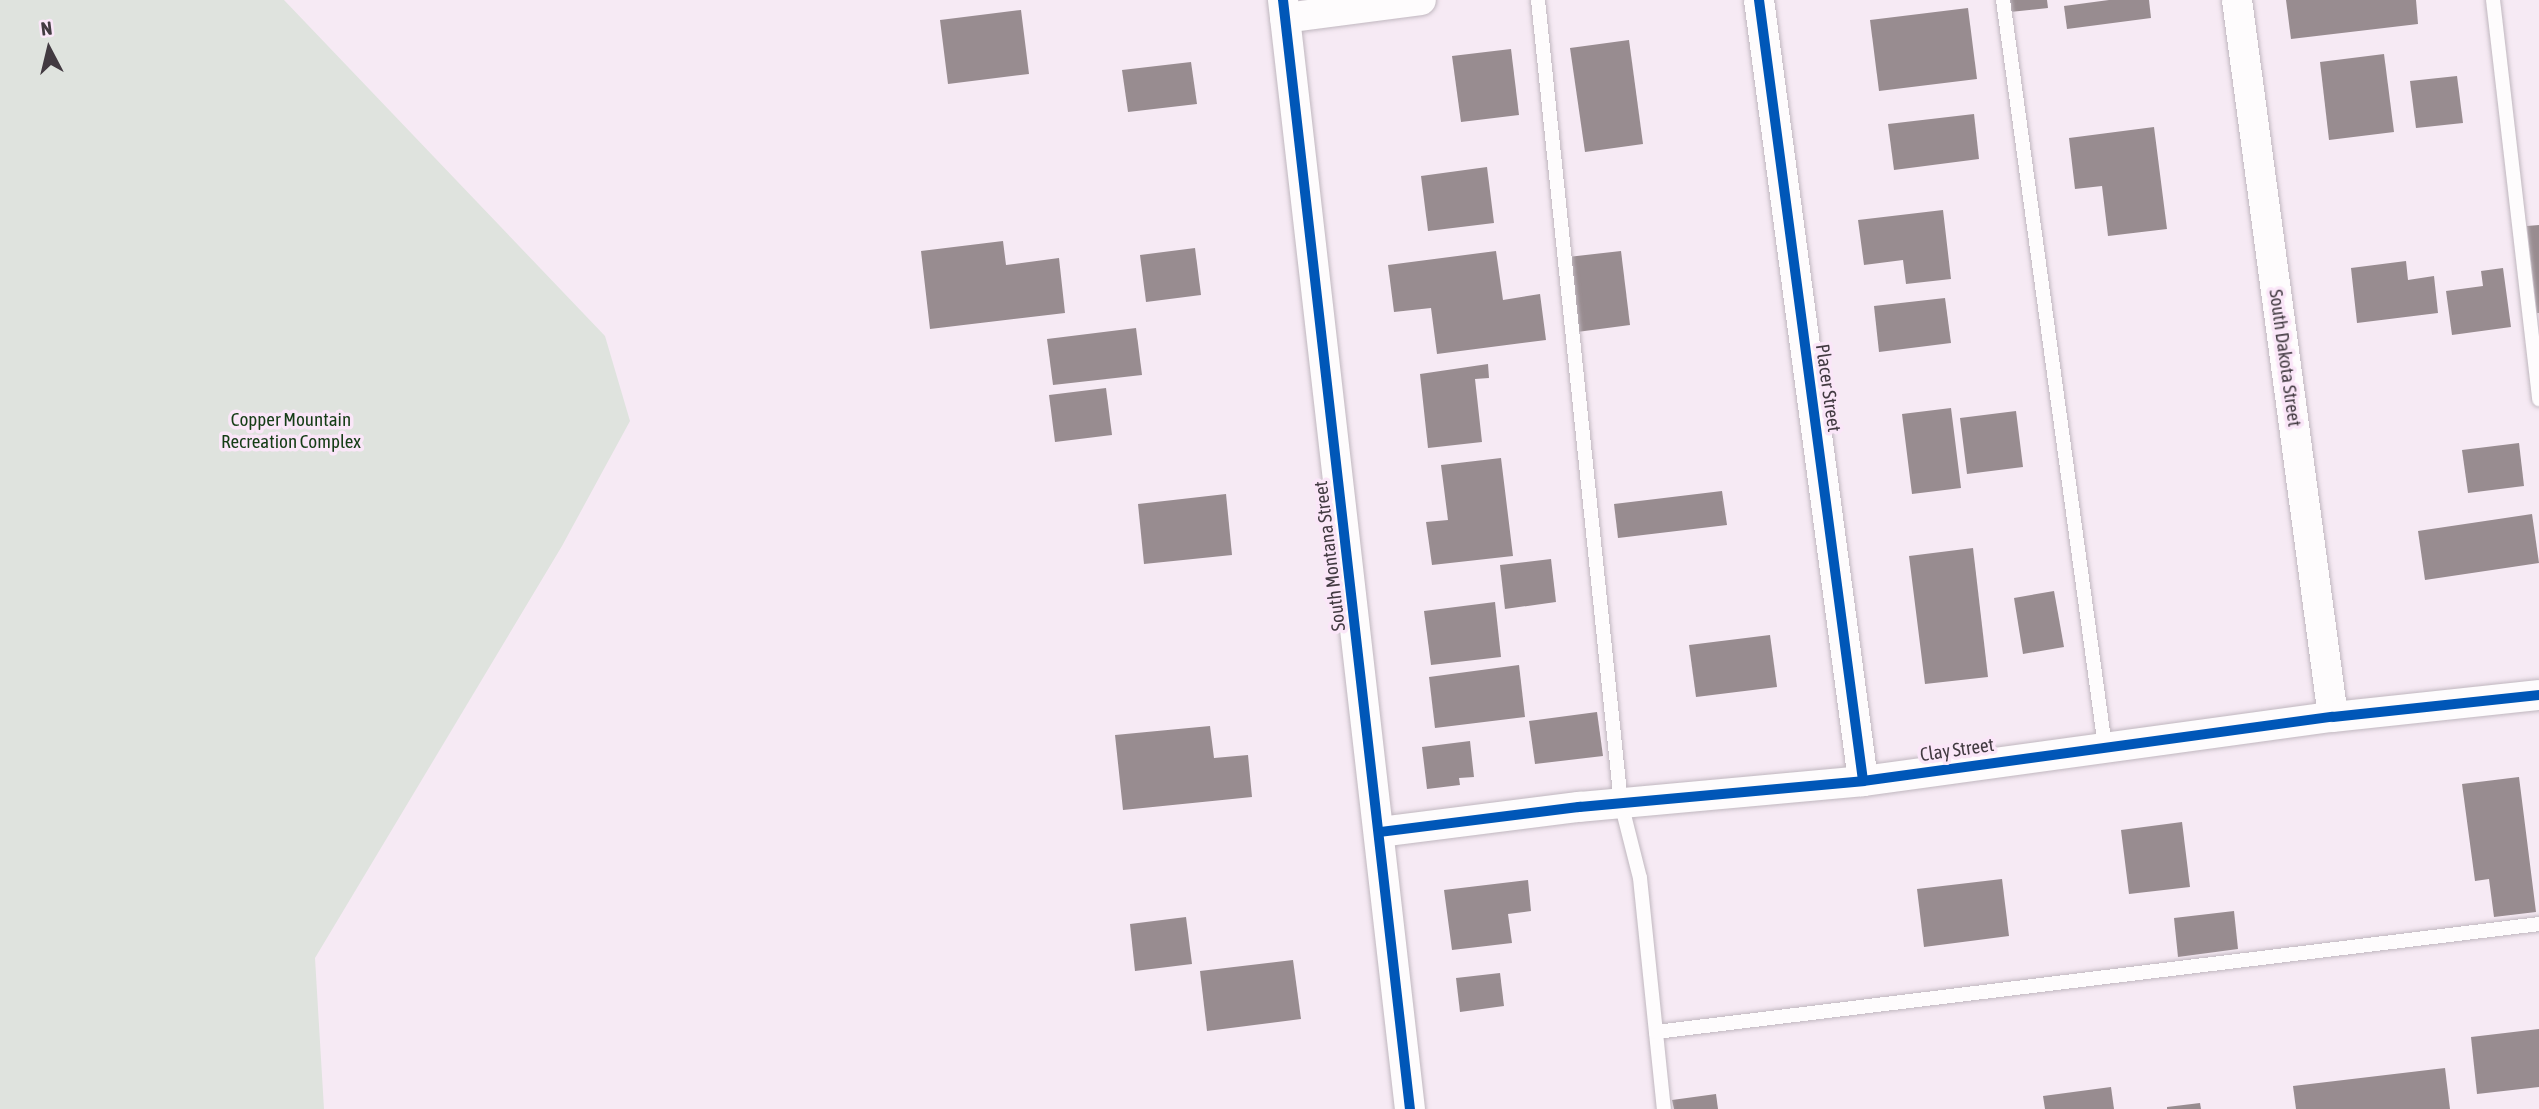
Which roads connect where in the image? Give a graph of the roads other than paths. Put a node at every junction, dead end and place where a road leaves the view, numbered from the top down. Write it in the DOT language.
graph roads {
  1 [pos="1421,0"];
  2 [pos="1538,0"];
  3 [pos="1759,0"];
  4 [pos="2003,0"];
  5 [pos="2237,0"];
  6 [pos="2493,0"];
  7 [pos="1284,9"];
  8 [pos="2539,399"];
  9 [pos="2539,695"];
  10 [pos="2333,717"];
  11 [pos="2105,747"];
  12 [pos="1863,781"];
  13 [pos="1621,803"];
  14 [pos="1380,832"];
  15 [pos="2539,925"];
  16 [pos="1656,1032"];
  17 [pos="1410,1109"];
  18 [pos="1664,1109"];
  1 -- 7 [label="street"];
  2 -- 13 [label="lane"];
  3 -- 12 [label="street, Placer Street"];
  4 -- 11 [label="lane"];
  5 -- 10 [label="street, South Dakota Street"];
  6 -- 8 [label="lane"];
  7 -- 14 [label="street, South Montana Street"];
  9 -- 10 [label="street, Clay Street"];
  10 -- 11 [label="street, Clay Street"];
  11 -- 12 [label="street, Clay Street"];
  12 -- 13 [label="street, Clay Street"];
  13 -- 14 [label="street, Clay Street"];
  13 -- 16 [label="lane"];
  14 -- 17 [label="street, South Montana Street"];
  15 -- 16 [label="lane"];
  16 -- 18 [label="lane"];
}
